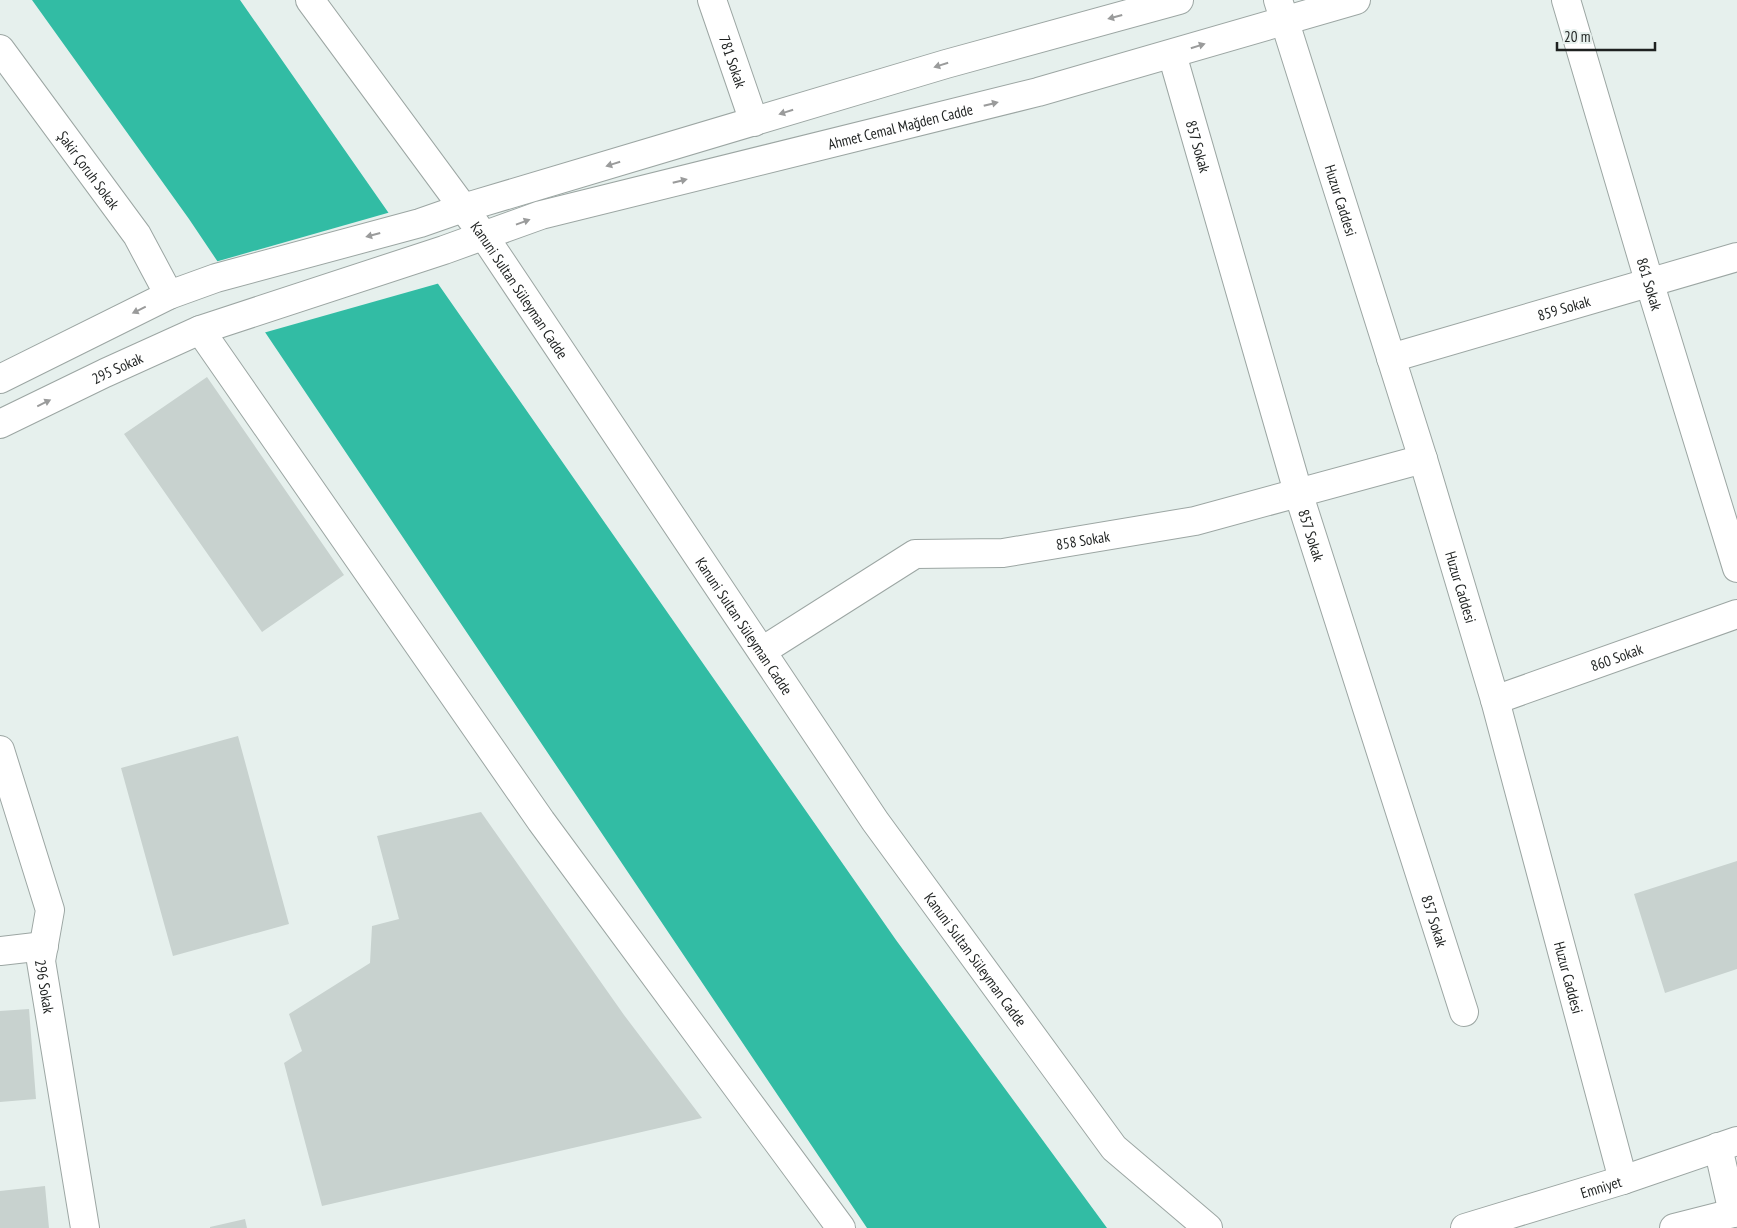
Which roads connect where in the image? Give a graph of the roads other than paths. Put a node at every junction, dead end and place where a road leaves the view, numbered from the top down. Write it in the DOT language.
graph roads {
  1 [pos="310,0"];
  2 [pos="712,0"];
  3 [pos="1178,0"];
  4 [pos="1356,0"];
  5 [pos="1566,0"];
  6 [pos="1148,4"];
  7 [pos="1281,11"];
  8 [pos="0,49"];
  9 [pos="1172,54"];
  10 [pos="754,122"];
  11 [pos="462,208"];
  12 [pos="484,236"];
  13 [pos="1737,257"];
  14 [pos="1649,282"];
  15 [pos="169,295"];
  16 [pos="237,317"];
  17 [pos="200,330"];
  18 [pos="1391,358"];
  19 [pos="0,379"];
  20 [pos="0,424"];
  21 [pos="1423,459"];
  22 [pos="1298,492"];
  23 [pos="1737,568"];
  24 [pos="1737,614"];
  25 [pos="762,651"];
  26 [pos="1495,700"];
  27 [pos="0,750"];
  28 [pos="44,946"];
  29 [pos="0,951"];
  30 [pos="1464,1012"];
  31 [pos="1728,1144"];
  32 [pos="1623,1180"];
  33 [pos="1735,1213"];
  34 [pos="84,1228"];
  35 [pos="841,1228"];
  36 [pos="1208,1228"];
  37 [pos="1465,1228"];
  38 [pos="1674,1228"];
  1 -- 11 [label="main road, Kanuni Sultan Süleyman Cadde"];
  2 -- 10 [label="main road, 781 Sokak"];
  3 -- 6 [label="main road"];
  4 -- 7 [label="main road, Ahmet Cemal Mağden Cadde"];
  5 -- 14 [label="main road, 861 Sokak"];
  6 -- 10 [label="main road, one-way"];
  9 -- 7 [label="main road, Ahmet Cemal Mağden Cadde, one-way"];
  7 -- 18 [label="main road, Huzur Caddesi"];
  8 -- 15 [label="main road, Şakir Çoruh Sokak"];
  12 -- 9 [label="main road, Ahmet Cemal Mağden Cadde, one-way"];
  9 -- 22 [label="main road, 857 Sokak"];
  10 -- 11 [label="main road, one-way"];
  11 -- 12 [label="main road, Kanuni Sultan Süleyman Cadde"];
  11 -- 15 [label="main road, one-way"];
  12 -- 16 [label="main road, Ahmet Cemal Mağden Cadde"];
  12 -- 25 [label="main road, Kanuni Sultan Süleyman Cadde"];
  13 -- 14 [label="main road, 859 Sokak"];
  14 -- 18 [label="main road, 859 Sokak"];
  14 -- 23 [label="main road, 861 Sokak"];
  15 -- 19 [label="main road, one-way"];
  16 -- 17 [label="main road, 295 Sokak"];
  20 -- 17 [label="main road, 295 Sokak, one-way"];
  17 -- 35 [label="main road"];
  18 -- 21 [label="main road, Huzur Caddesi"];
  21 -- 22 [label="main road, 858 Sokak"];
  21 -- 26 [label="main road, Huzur Caddesi"];
  22 -- 25 [label="main road, 858 Sokak"];
  22 -- 30 [label="main road, 857 Sokak"];
  24 -- 26 [label="main road, 860 Sokak"];
  25 -- 36 [label="main road, Kanuni Sultan Süleyman Cadde"];
  26 -- 32 [label="main road, Huzur Caddesi"];
  27 -- 28 [label="main road, 296 Sokak"];
  28 -- 29 [label="main road"];
  28 -- 34 [label="main road, 296 Sokak"];
  31 -- 32 [label="main road, Emniyet"];
  31 -- 33 [label="main road"];
  32 -- 37 [label="main road, Emniyet"];
  33 -- 38 [label="main road"];
}
